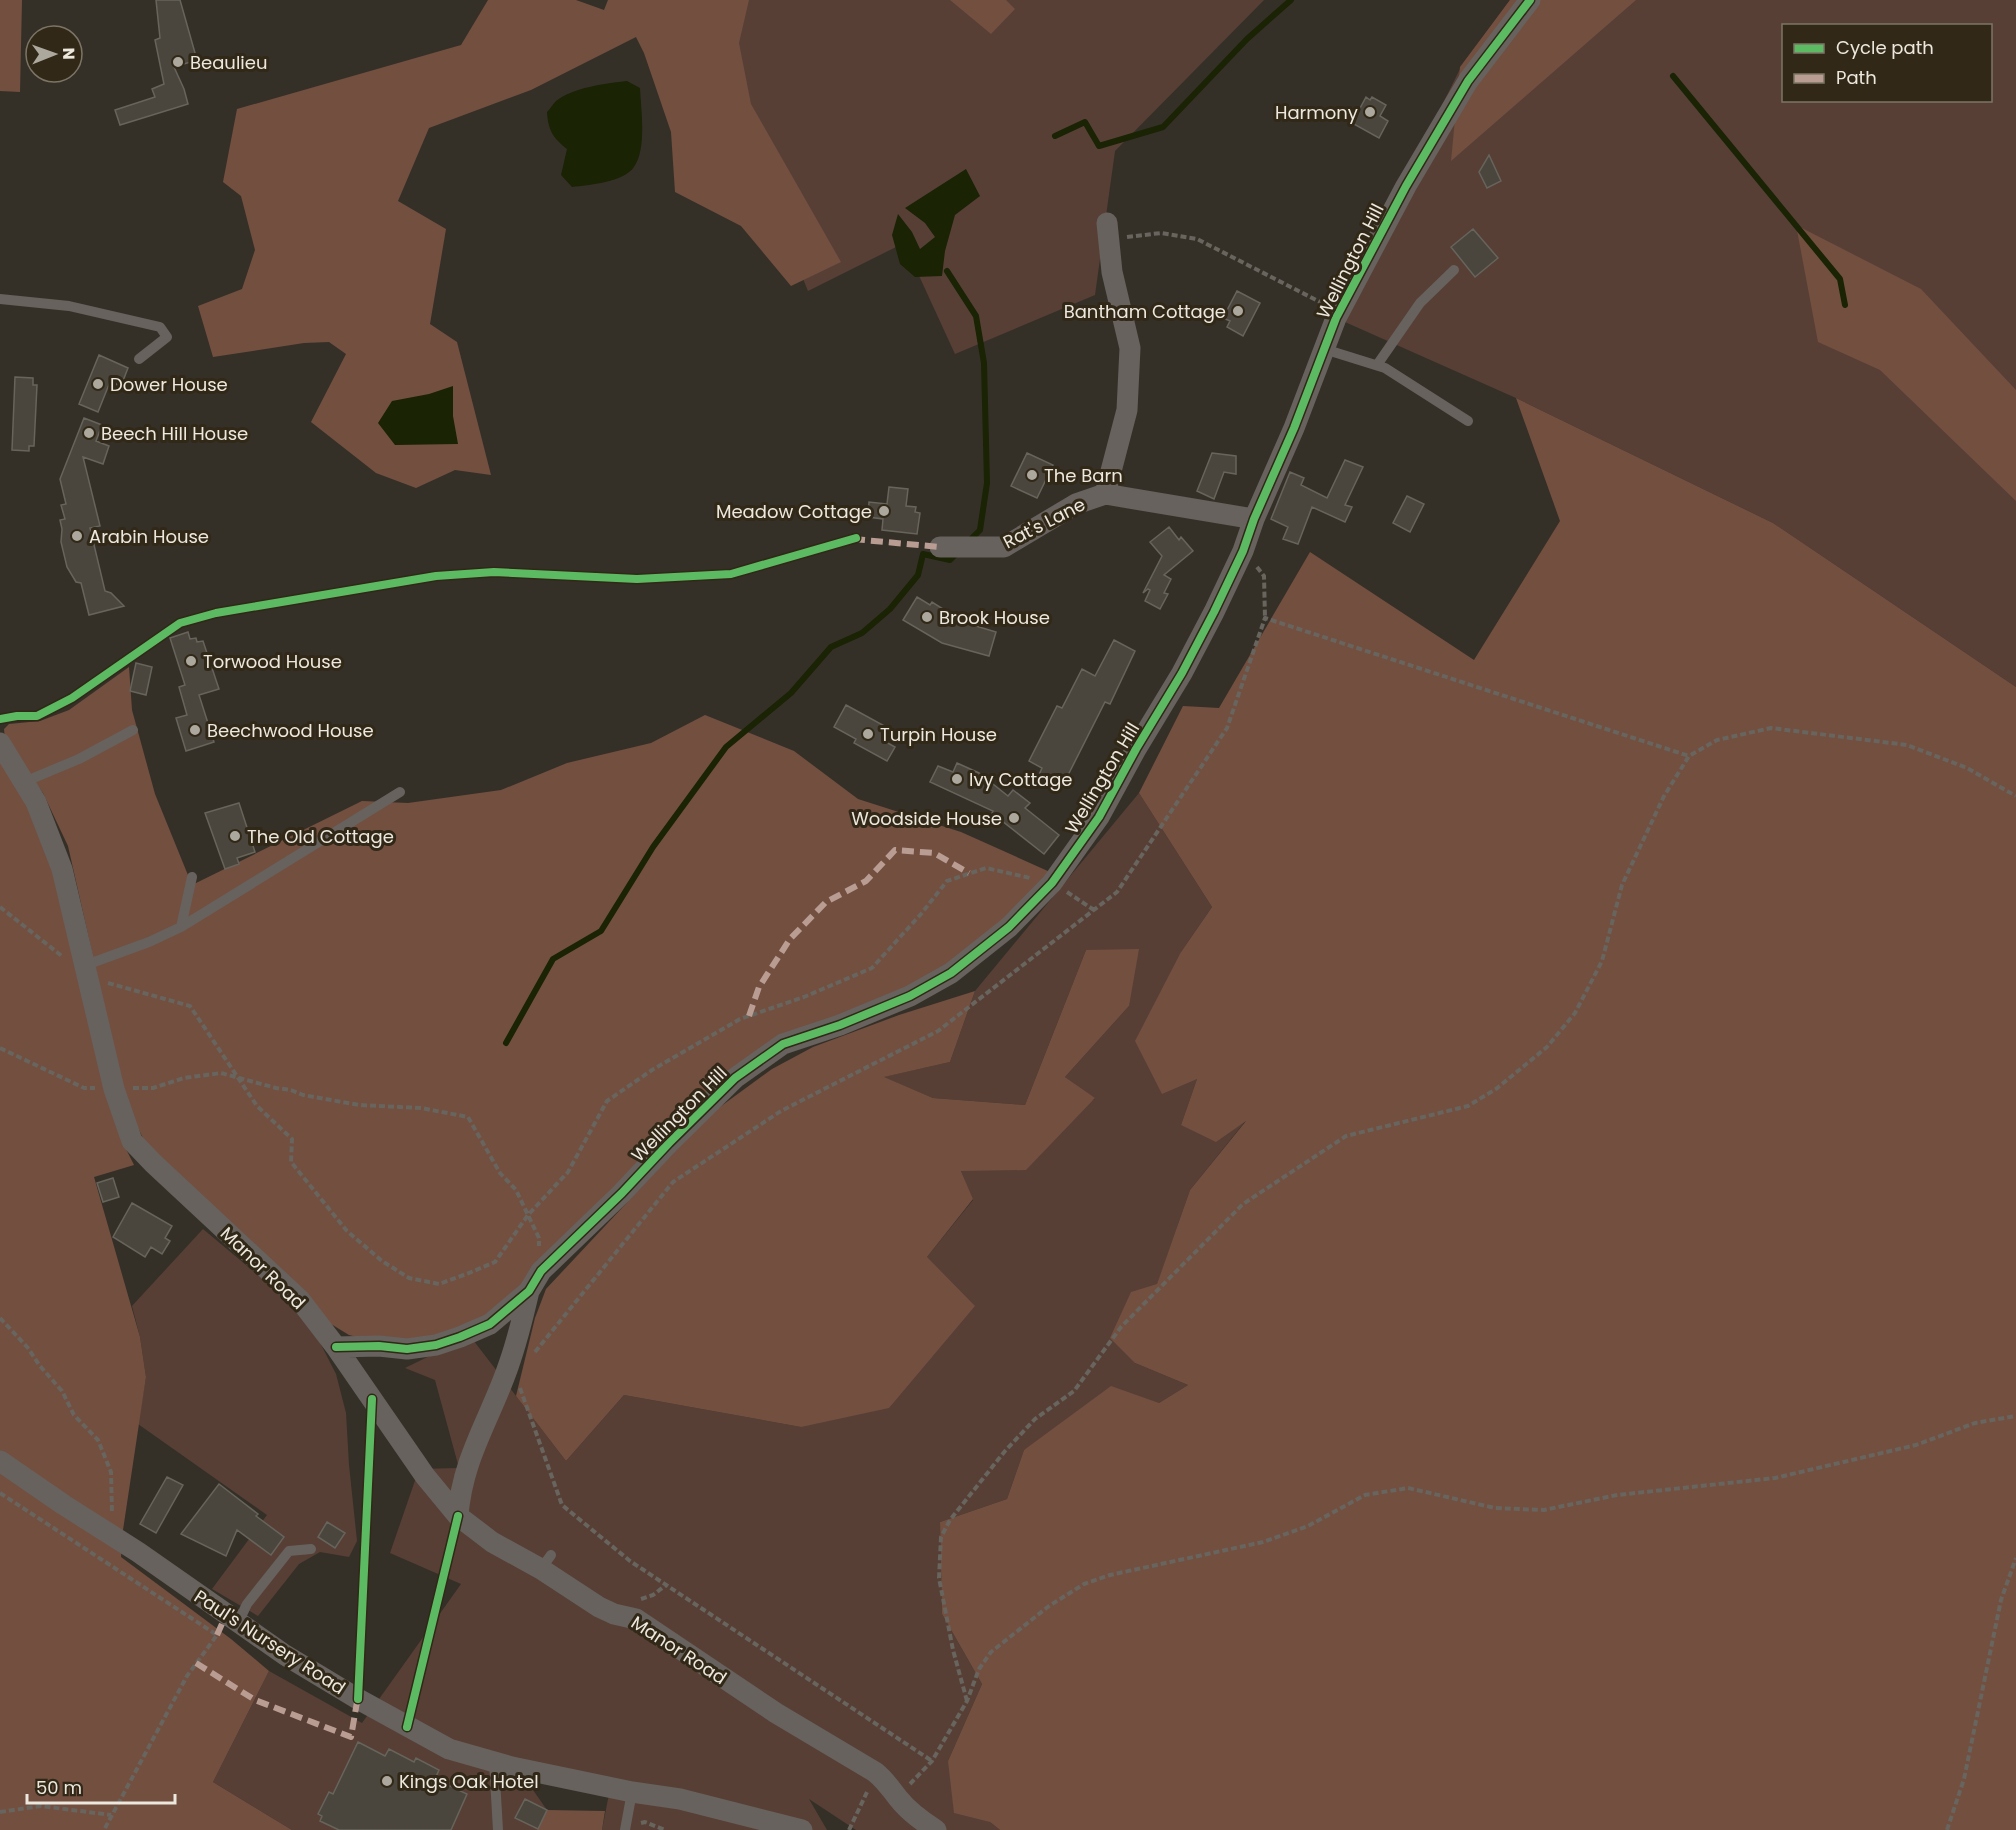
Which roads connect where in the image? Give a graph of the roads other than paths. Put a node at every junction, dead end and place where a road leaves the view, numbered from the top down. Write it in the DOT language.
graph roads {
  1 [pos="1530,0"];
  2 [pos="1108,232"];
  3 [pos="1454,270"];
  4 [pos="0,298"];
  5 [pos="1324,349"];
  6 [pos="139,359"];
  7 [pos="1377,365"];
  8 [pos="1468,421"];
  9 [pos="1105,494"];
  10 [pos="1254,519"];
  11 [pos="940,547"];
  12 [pos="133,730"];
  13 [pos="0,743"];
  14 [pos="24,782"];
  15 [pos="400,792"];
  16 [pos="192,877"];
  17 [pos="181,927"];
  18 [pos="87,971"];
  19 [pos="529,1291"];
  20 [pos="336,1347"];
  21 [pos="0,1461"];
  22 [pos="458,1516"];
  23 [pos="310,1549"];
  24 [pos="238,1624"];
  25 [pos="494,1762"];
  26 [pos="632,1792"];
  27 [pos="629,1828"];
  28 [pos="498,1830"];
  29 [pos="802,1830"];
  30 [pos="936,1830"];
  1 -- 5 [label="street, Wellington Hill"];
  2 -- 9 [label="street"];
  3 -- 7 [label="lane"];
  4 -- 6 [label="lane"];
  5 -- 7 [label="lane"];
  5 -- 10 [label="street, Wellington Hill"];
  7 -- 8 [label="lane"];
  9 -- 10 [label="street, Rat's Lane"];
  9 -- 11 [label="street, Rat's Lane"];
  10 -- 19 [label="street, Wellington Hill"];
  12 -- 14 [label="lane"];
  13 -- 14 [label="street, Manor Road"];
  14 -- 18 [label="street, Manor Road"];
  15 -- 17 [label="lane"];
  16 -- 17 [label="lane"];
  17 -- 18 [label="lane"];
  18 -- 20 [label="street, Manor Road"];
  19 -- 20 [label="street, Wellington Hill"];
  19 -- 22 [label="street, Wellington Hill"];
  20 -- 22 [label="street, Manor Road"];
  21 -- 24 [label="street, Paul's Nursery Road"];
  22 -- 30 [label="street, Manor Road"];
  23 -- 24 [label="lane"];
  24 -- 25 [label="street, Paul's Nursery Road"];
  25 -- 26 [label="street, Paul's Nursery Road"];
  25 -- 28 [label="lane"];
  26 -- 27 [label="lane"];
  26 -- 29 [label="street, Paul's Nursery Road"];
}
